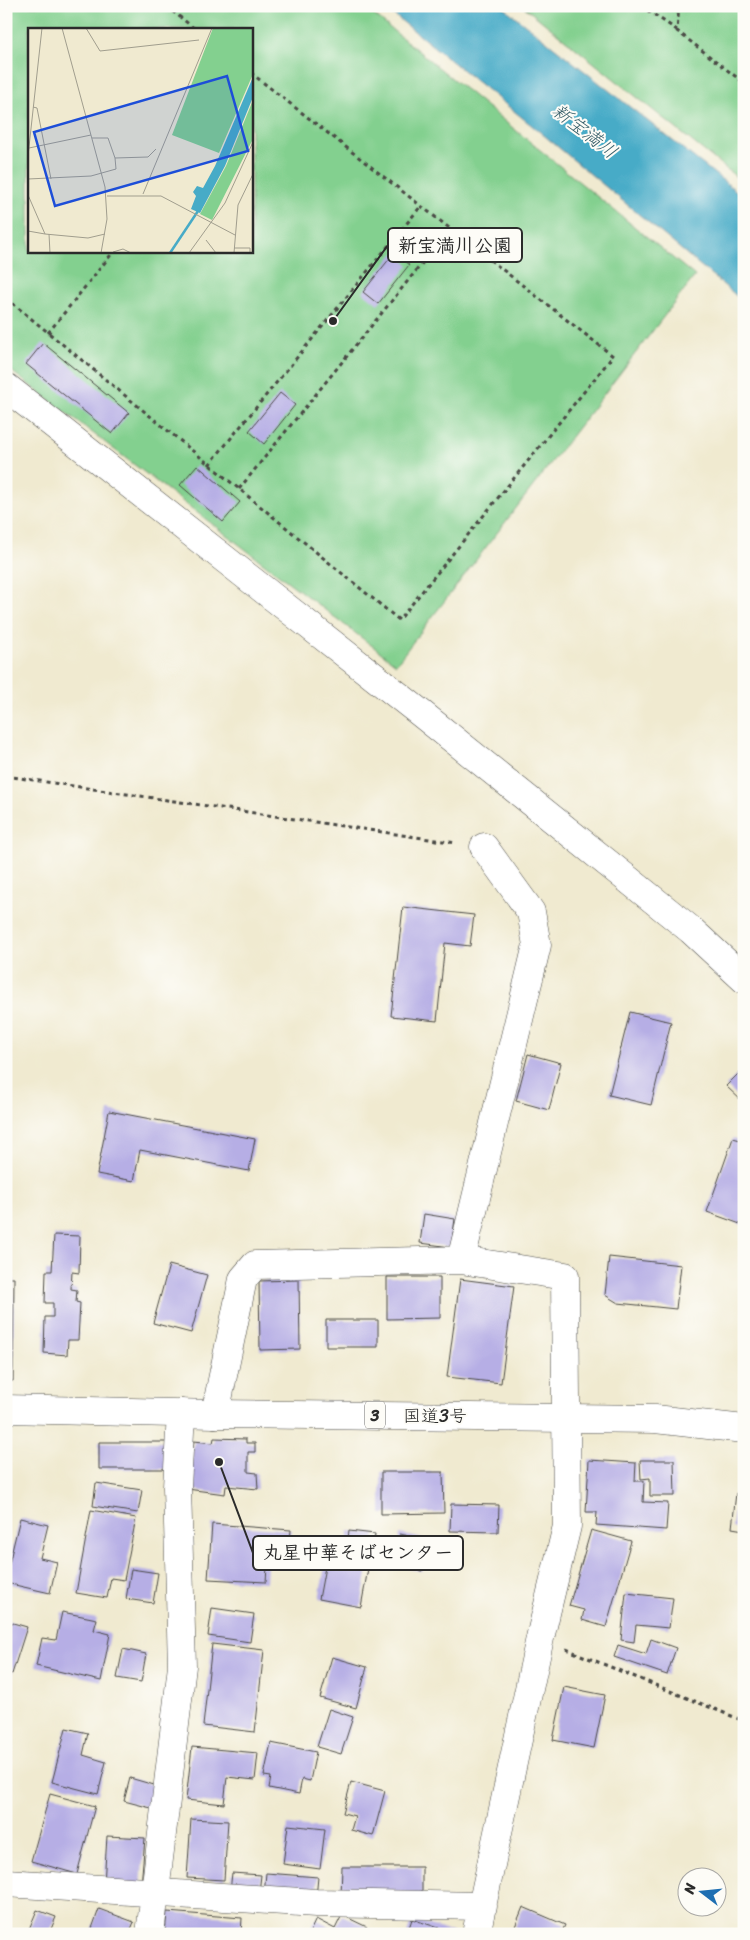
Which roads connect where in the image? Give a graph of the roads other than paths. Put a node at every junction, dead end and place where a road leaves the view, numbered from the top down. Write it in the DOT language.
graph roads {
  1 [pos="6,387"];
  2 [pos="484,847"];
  3 [pos="744,979"];
  4 [pos="461,1260"];
  5 [pos="6,1409"];
  6 [pos="181,1413"];
  7 [pos="214,1414"];
  8 [pos="565,1417"];
  9 [pos="744,1429"];
  10 [pos="6,1883"];
  11 [pos="156,1894"];
  12 [pos="482,1906"];
  13 [pos="150,1934"];
  14 [pos="476,1934"];
  1 -- 3 [label="main road"];
  2 -- 4 [label="main road"];
  4 -- 7 [label="main road"];
  4 -- 8 [label="main road"];
  5 -- 6 [label="main road, 国道3号 / 3"];
  6 -- 7 [label="main road, 国道3号 / 3"];
  6 -- 11 [label="main road"];
  7 -- 8 [label="main road, 国道3号 / 3"];
  8 -- 9 [label="main road, 国道3号 / 3"];
  8 -- 12 [label="main road"];
  10 -- 11 [label="main road"];
  11 -- 12 [label="main road"];
  11 -- 13 [label="main road"];
  12 -- 14 [label="main road"];
}
